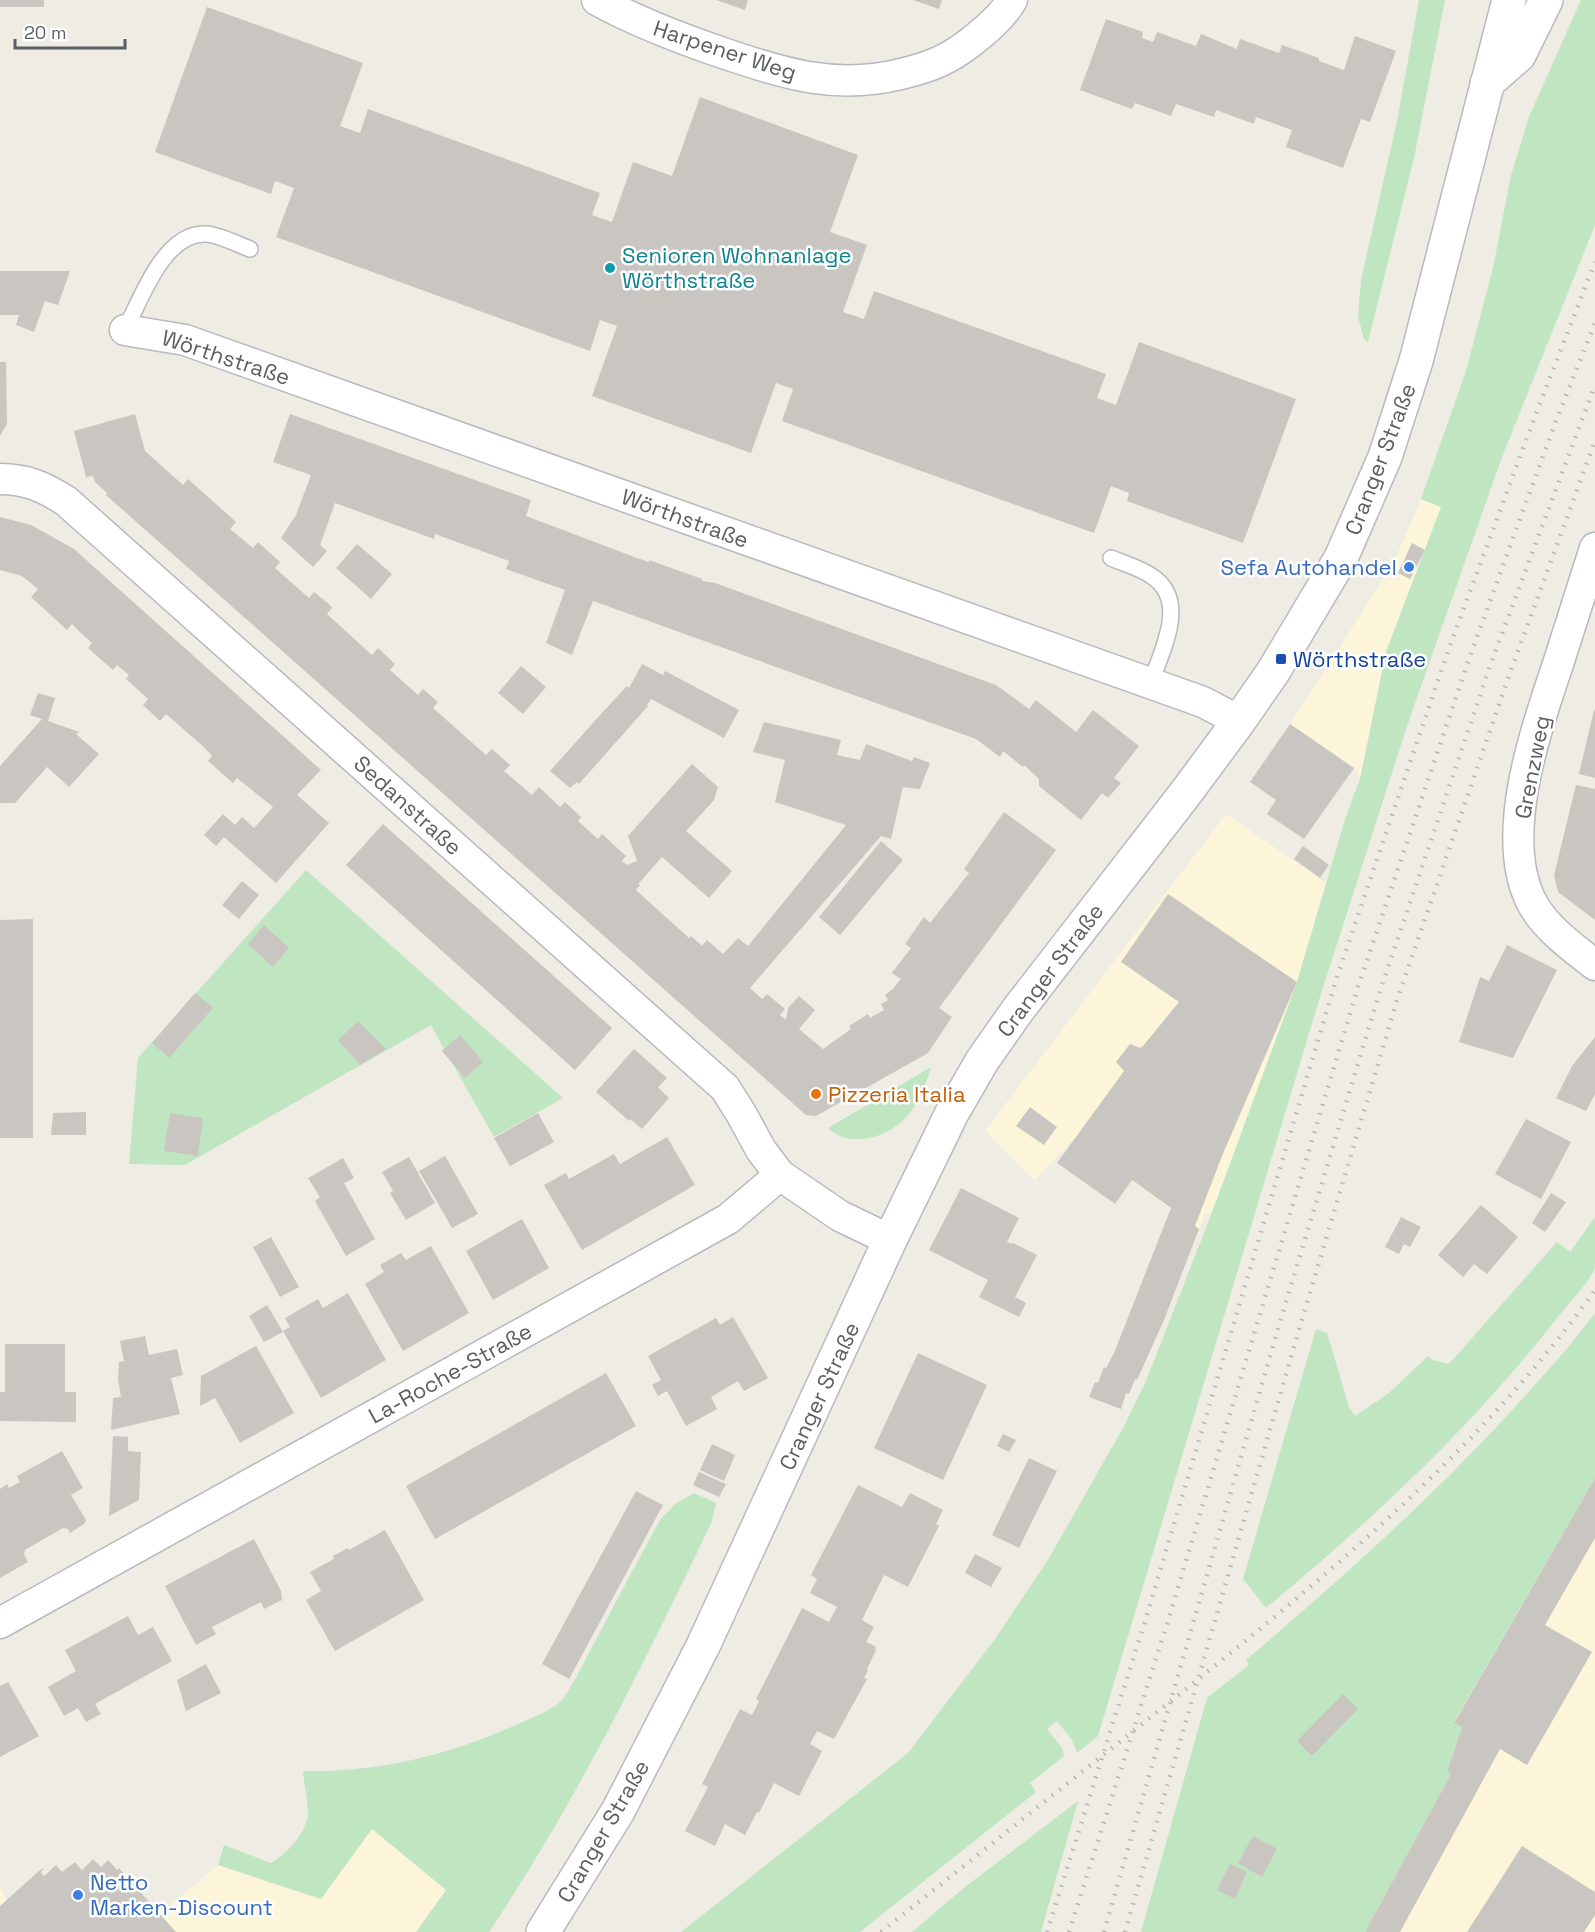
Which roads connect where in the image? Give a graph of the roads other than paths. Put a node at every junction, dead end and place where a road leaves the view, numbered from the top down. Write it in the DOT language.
graph roads {
  1 [pos="597,0"];
  2 [pos="1012,0"];
  3 [pos="1509,0"];
  4 [pos="1546,0"];
  5 [pos="1487,83"];
  6 [pos="250,249"];
  7 [pos="125,330"];
  8 [pos="0,479"];
  9 [pos="1595,548"];
  10 [pos="1111,558"];
  11 [pos="1151,683"];
  12 [pos="1239,721"];
  13 [pos="1595,965"];
  14 [pos="780,1175"];
  15 [pos="890,1240"];
  16 [pos="0,1623"];
  17 [pos="543,1932"];
  1 -- 2 [label="street, Harpener Weg"];
  3 -- 5 [label="street, Cranger Straße"];
  4 -- 5 [label="street"];
  5 -- 12 [label="street, Cranger Straße"];
  6 -- 7 [label="lane"];
  7 -- 11 [label="street, Wörthstraße"];
  8 -- 14 [label="street, Sedanstraße"];
  9 -- 13 [label="street, Grenzweg"];
  10 -- 11 [label="lane"];
  11 -- 12 [label="street, Wörthstraße"];
  12 -- 15 [label="street, Cranger Straße"];
  14 -- 15 [label="street"];
  14 -- 16 [label="street, La-Roche-Straße"];
  15 -- 17 [label="street, Cranger Straße"];
}
